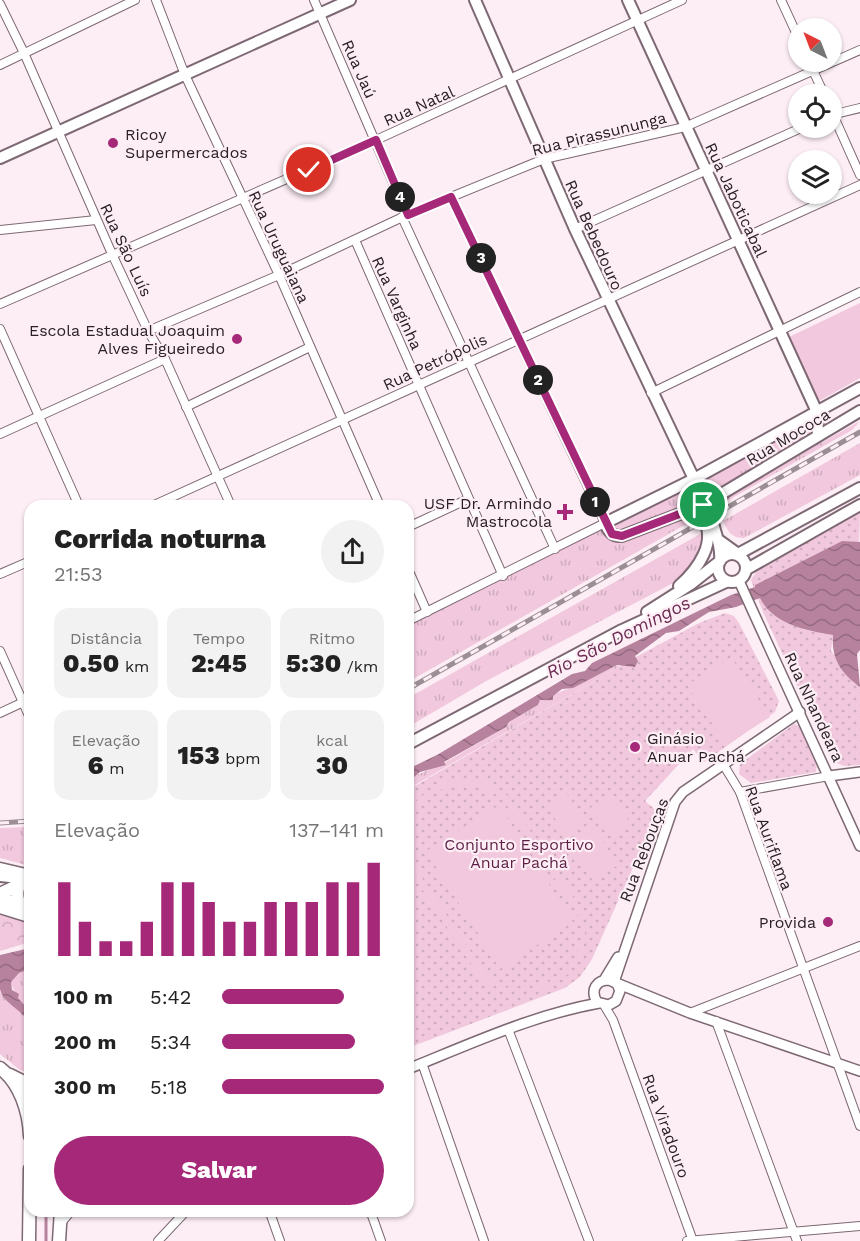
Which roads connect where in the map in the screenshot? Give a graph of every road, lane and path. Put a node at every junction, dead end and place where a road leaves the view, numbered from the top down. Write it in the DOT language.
graph roads {
  1 [pos="135,0"];
  2 [pos="156,0"];
  3 [pos="314,0"];
  4 [pos="350,0"];
  5 [pos="475,0"];
  6 [pos="628,0"];
  7 [pos="682,0"];
  8 [pos="781,0"];
  9 [pos="0,4"];
  10 [pos="320,13"];
  11 [pos="789,18"];
  12 [pos="637,20"];
  13 [pos="860,50"];
  14 [pos="24,53"];
  15 [pos="842,59"];
  16 [pos="0,65"];
  17 [pos="814,72"];
  18 [pos="185,75"];
  19 [pos="511,79"];
  20 [pos="819,84"];
  21 [pos="860,108"];
  22 [pos="842,111"];
  23 [pos="685,127"];
  24 [pos="59,132"];
  25 [pos="788,133"];
  26 [pos="842,135"];
  27 [pos="376,140"];
  28 [pos="0,158"];
  29 [pos="544,159"];
  30 [pos="704,169"];
  31 [pos="860,175"];
  32 [pos="860,185"];
  33 [pos="451,197"];
  34 [pos="242,200"];
  35 [pos="405,216"];
  36 [pos="96,220"];
  37 [pos="575,229"];
  38 [pos="0,230"];
  39 [pos="738,239"];
  40 [pos="355,240"];
  41 [pos="112,254"];
  42 [pos="279,275"];
  43 [pos="860,292"];
  44 [pos="606,298"];
  45 [pos="0,304"];
  46 [pos="0,329"];
  47 [pos="780,330"];
  48 [pos="148,331"];
  49 [pos="519,339"];
  50 [pos="310,347"];
  51 [pos="165,359"];
  52 [pos="470,361"];
  53 [pos="419,384"];
  54 [pos="860,388"];
  55 [pos="651,393"];
  56 [pos="186,407"];
  57 [pos="860,411"];
  58 [pos="817,412"];
  59 [pos="39,415"];
  60 [pos="342,420"];
  61 [pos="0,434"];
  62 [pos="818,435"];
  63 [pos="217,476"];
  64 [pos="694,478"];
  65 [pos="860,488"];
  66 [pos="727,492"];
  67 [pos="468,499"];
  68 [pos="77,500"];
  69 [pos="165,500"];
  70 [pos="228,500"];
  71 [pos="377,500"];
  72 [pos="860,505"];
  73 [pos="675,517"];
  74 [pos="707,520"];
  75 [pos="605,523"];
  76 [pos="414,524"];
  77 [pos="720,541"];
  78 [pos="555,549"];
  79 [pos="738,554"];
  80 [pos="720,561"];
  81 [pos="24,564"];
  82 [pos="747,569"];
  83 [pos="0,574"];
  84 [pos="503,576"];
  85 [pos="726,582"];
  86 [pos="414,583"];
  87 [pos="740,585"];
  88 [pos="661,603"];
  89 [pos="427,612"];
  90 [pos="414,618"];
  91 [pos="622,630"];
  92 [pos="0,651"];
  93 [pos="24,697"];
  94 [pos="24,702"];
  95 [pos="800,712"];
  96 [pos="0,713"];
  97 [pos="414,741"];
  98 [pos="723,764"];
  99 [pos="860,772"];
  100 [pos="829,776"];
  101 [pos="740,792"];
  102 [pos="860,846"];
  103 [pos="0,869"];
  104 [pos="0,876"];
  105 [pos="24,878"];
  106 [pos="24,879"];
  107 [pos="24,881"];
  108 [pos="24,884"];
  109 [pos="0,896"];
  110 [pos="24,906"];
  111 [pos="0,907"];
  112 [pos="24,908"];
  113 [pos="24,914"];
  114 [pos="860,946"];
  115 [pos="623,950"];
  116 [pos="802,969"];
  117 [pos="604,980"];
  118 [pos="616,983"];
  119 [pos="639,993"];
  120 [pos="606,1001"];
  121 [pos="690,1013"];
  122 [pos="716,1021"];
  123 [pos="508,1029"];
  124 [pos="837,1063"];
  125 [pos="422,1064"];
  126 [pos="414,1067"];
  127 [pos="5,1071"];
  128 [pos="860,1071"];
  129 [pos="24,1082"];
  130 [pos="24,1105"];
  131 [pos="860,1126"];
  132 [pos="29,1217"];
  133 [pos="60,1217"];
  134 [pos="66,1217"];
  135 [pos="181,1217"];
  136 [pos="271,1217"];
  137 [pos="372,1217"];
  138 [pos="60,1224"];
  139 [pos="860,1226"];
  140 [pos="793,1231"];
  141 [pos="29,1241"];
  142 [pos="59,1241"];
  143 [pos="159,1241"];
  144 [pos="280,1241"];
  145 [pos="381,1241"];
  146 [pos="484,1241"];
  147 [pos="589,1241"];
  148 [pos="687,1241"];
  149 [pos="693,1241"];
  150 [pos="797,1241"];
  1 -- 14 [label="street"];
  2 -- 18 [label="street, Rua Uruguaiana"];
  3 -- 10 [label="street, Rua Jaú"];
  4 -- 10 [label="main road"];
  5 -- 19 [label="main road, Rua Bebedouro"];
  6 -- 12 [label="main road, Rua Jaboticabal"];
  7 -- 12 [label="street, Rua Natal"];
  8 -- 11 [label="street"];
  9 -- 14 [label="street, Rua São Luís"];
  10 -- 18 [label="main road"];
  10 -- 27 [label="street, Rua Jaú"];
  12 -- 19 [label="street, Rua Natal"];
  12 -- 23 [label="main road, Rua Jaboticabal"];
  13 -- 15 [label="street, Rua Pirassununga"];
  14 -- 16 [label="street"];
  14 -- 24 [label="street, Rua São Luís"];
  17 -- 20 [label="street"];
  17 -- 23 [label="street, Rua Pirassununga"];
  18 -- 24 [label="main road"];
  18 -- 34 [label="street, Rua Uruguaiana"];
  19 -- 27 [label="street, Rua Natal"];
  19 -- 29 [label="main road, Rua Bebedouro"];
  21 -- 22 [label="street"];
  23 -- 29 [label="street, Rua Pirassununga"];
  23 -- 30 [label="main road, Rua Jaboticabal"];
  24 -- 28 [label="main road"];
  24 -- 36 [label="street, Rua São Luís"];
  25 -- 30 [label="street"];
  26 -- 31 [label="street"];
  27 -- 34 [label="street, Rua Natal"];
  27 -- 35 [label="street, Rua Jaú"];
  29 -- 33 [label="street, Rua Pirassununga"];
  29 -- 37 [label="main road, Rua Bebedouro"];
  30 -- 37 [label="street"];
  30 -- 39 [label="main road, Rua Jaboticabal"];
  32 -- 39 [label="street, Rua Petrópolis"];
  33 -- 35 [label="street, Rua Pirassununga"];
  33 -- 49 [label="street"];
  34 -- 41 [label="street, Rua Natal"];
  34 -- 42 [label="street, Rua Uruguaiana"];
  35 -- 40 [label="street, Rua Pirassununga"];
  35 -- 52 [label="street, Rua Jaú"];
  36 -- 38 [label="street"];
  36 -- 41 [label="street, Rua São Luís"];
  37 -- 44 [label="main road, Rua Bebedouro"];
  39 -- 44 [label="street, Rua Petrópolis"];
  39 -- 47 [label="main road, Rua Jaboticabal"];
  40 -- 42 [label="street, Rua Pirassununga"];
  40 -- 53 [label="street, Rua Varginha"];
  41 -- 45 [label="street, Rua Natal"];
  41 -- 48 [label="street, Rua São Luís"];
  42 -- 48 [label="street, Rua Pirassununga"];
  42 -- 50 [label="street, Rua Uruguaiana"];
  43 -- 47 [label="street"];
  44 -- 49 [label="street, Rua Petrópolis"];
  44 -- 55 [label="main road, Rua Bebedouro"];
  46 -- 59 [label="street"];
  47 -- 55 [label="street"];
  47 -- 58 [label="main road, Rua Jaboticabal"];
  48 -- 51 [label="street, Rua São Luís"];
  49 -- 52 [label="street, Rua Petrópolis"];
  49 -- 75 [label="street"];
  50 -- 56 [label="street"];
  50 -- 60 [label="street, Rua Uruguaiana"];
  51 -- 56 [label="street, Rua São Luís"];
  51 -- 59 [label="street"];
  52 -- 53 [label="street, Rua Petrópolis"];
  52 -- 78 [label="street, Rua Jaú"];
  53 -- 60 [label="street, Rua Petrópolis"];
  53 -- 67 [label="street, Rua Varginha"];
  54 -- 58 [label="main road, Rua Mococa"];
  55 -- 64 [label="main road, Rua Bebedouro"];
  56 -- 63 [label="street, Rua São Luís"];
  57 -- 62 [label="main road, Rua Mococa"];
  58 -- 62 [label="main road"];
  58 -- 64 [label="main road, Rua Mococa"];
  59 -- 61 [label="street"];
  59 -- 68 [label="street"];
  60 -- 63 [label="street, Rua Petrópolis"];
  60 -- 71 [label="street, Rua Uruguaiana"];
  62 -- 66 [label="main road, Rua Mococa"];
  63 -- 69 [label="street, Rua Petrópolis"];
  63 -- 70 [label="street, Rua São Luís"];
  64 -- 75 [label="main road, Rua Mococa"];
  65 -- 79 [label="main road"];
  66 -- 73 [label="main road, Rua Mococa"];
  66 -- 74 [label="main road"];
  67 -- 76 [label="street"];
  67 -- 84 [label="street, Rua Varginha"];
  72 -- 82 [label="main road"];
  73 -- 74 [label="main road"];
  73 -- 75 [label="main road, Rua Mococa"];
  74 -- 77 [label="main road"];
  74 -- 88 [label="main road"];
  75 -- 78 [label="street, Rua Mococa"];
  77 -- 79 [label="main road"];
  77 -- 80 [label="main road"];
  78 -- 84 [label="street, Rua Mococa"];
  79 -- 80 [label="main road"];
  79 -- 82 [label="main road"];
  80 -- 85 [label="main road"];
  80 -- 88 [label="main road"];
  81 -- 83 [label="street"];
  82 -- 87 [label="main road"];
  84 -- 89 [label="street, Rua Mococa"];
  85 -- 87 [label="main road"];
  85 -- 91 [label="main road"];
  86 -- 89 [label="street"];
  87 -- 95 [label="street, Rua Nhandeara"];
  88 -- 91 [label="main road"];
  89 -- 90 [label="street, Rua Mococa"];
  91 -- 97 [label="main road"];
  92 -- 93 [label="street"];
  94 -- 96 [label="street"];
  95 -- 98 [label="street, Rua Rebouças"];
  95 -- 100 [label="street, Rua Nhandeara"];
  98 -- 101 [label="street, Rua Auriflama"];
  98 -- 115 [label="street, Rua Rebouças"];
  99 -- 100 [label="street"];
  100 -- 101 [label="street"];
  100 -- 102 [label="street, Rua Nhandeara"];
  101 -- 116 [label="street, Rua Auriflama"];
  103 -- 105 [label="main road"];
  104 -- 106 [label="main road"];
  107 -- 109 [label="main road"];
  108 -- 110 [label="main road"];
  109 -- 112 [label="main road"];
  111 -- 113 [label="main road"];
  114 -- 116 [label="street"];
  115 -- 117 [label="street, Rua Rebouças"];
  115 -- 118 [label="street, Rua Rebouças"];
  116 -- 121 [label="street"];
  116 -- 124 [label="street, Rua Auriflama"];
  117 -- 118 [label="street"];
  117 -- 120 [label="street, Rua Rebouças"];
  118 -- 119 [label="street"];
  118 -- 120 [label="street"];
  119 -- 120 [label="street"];
  119 -- 121 [label="street"];
  120 -- 123 [label="street"];
  120 -- 149 [label="street, Rua Viradouro"];
  121 -- 122 [label="street"];
  122 -- 124 [label="street"];
  122 -- 140 [label="street"];
  123 -- 125 [label="street"];
  123 -- 147 [label="street"];
  124 -- 128 [label="street"];
  124 -- 131 [label="street, Rua Auriflama"];
  125 -- 126 [label="street"];
  125 -- 146 [label="street"];
  127 -- 129 [label="main road"];
  127 -- 130 [label="main road"];
  132 -- 141 [label="main road"];
  133 -- 138 [label="main road"];
  134 -- 138 [label="street"];
  135 -- 143 [label="street"];
  136 -- 144 [label="street"];
  137 -- 145 [label="street"];
  138 -- 142 [label="main road"];
  139 -- 140 [label="street"];
  140 -- 149 [label="street"];
  140 -- 150 [label="street"];
  148 -- 149 [label="street"];
}
